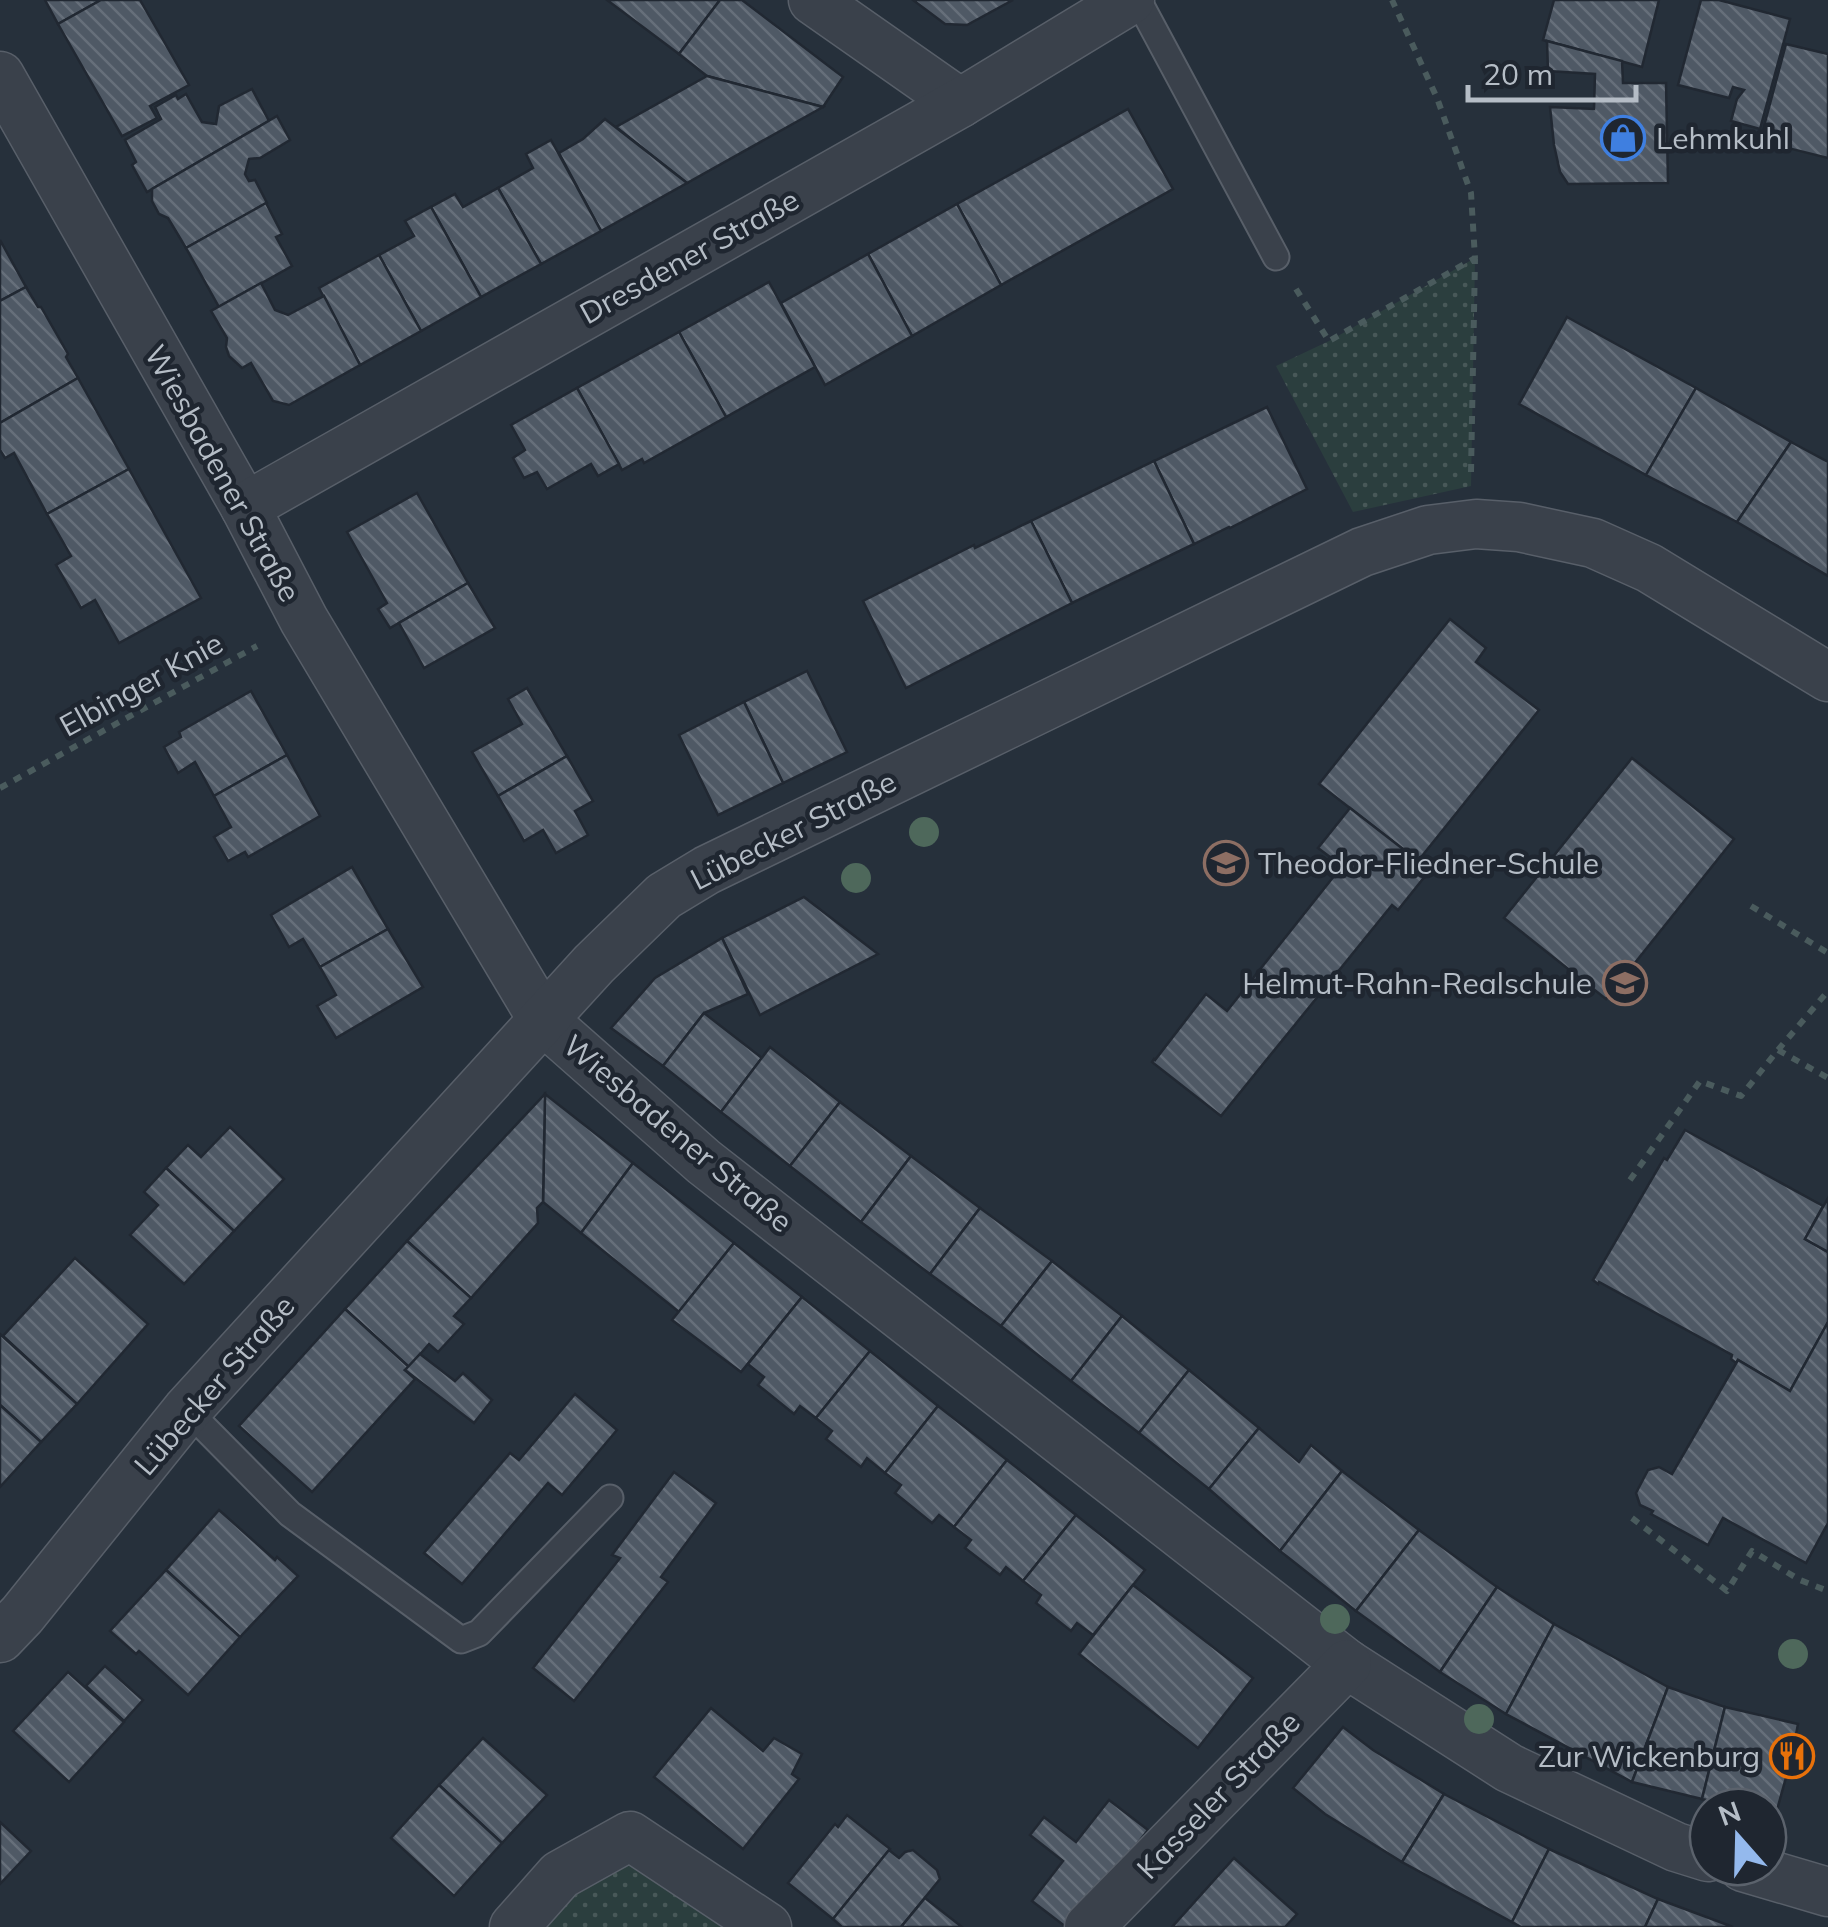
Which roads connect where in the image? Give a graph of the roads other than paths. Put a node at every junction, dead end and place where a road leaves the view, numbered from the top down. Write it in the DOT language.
graph roads {
  1 [pos="812,0"];
  2 [pos="1134,0"];
  3 [pos="0,76"];
  4 [pos="960,103"];
  5 [pos="1276,257"];
  6 [pos="244,507"];
  7 [pos="1828,677"];
  8 [pos="543,1020"];
  9 [pos="187,1410"];
  10 [pos="610,1498"];
  11 [pos="7,1616"];
  12 [pos="1347,1664"];
  13 [pos="1688,1850"];
  14 [pos="1788,1880"];
  15 [pos="1828,1892"];
  16 [pos="514,1927"];
  17 [pos="767,1927"];
  18 [pos="1089,1927"];
  1 -- 4 [label="street"];
  2 -- 4 [label="street, Dresdener Straße"];
  2 -- 5 [label="lane"];
  3 -- 6 [label="street, Wiesbadener Straße"];
  4 -- 6 [label="street, Dresdener Straße"];
  6 -- 8 [label="street, Wiesbadener Straße"];
  7 -- 8 [label="street, Lübecker Straße"];
  8 -- 9 [label="street, Lübecker Straße"];
  8 -- 12 [label="street, Wiesbadener Straße"];
  9 -- 10 [label="lane"];
  9 -- 11 [label="street, Lübecker Straße"];
  12 -- 13 [label="street, Wiesbadener Straße"];
  12 -- 18 [label="street, Kasseler Straße"];
  14 -- 15 [label="street"];
  16 -- 17 [label="street"];
}
